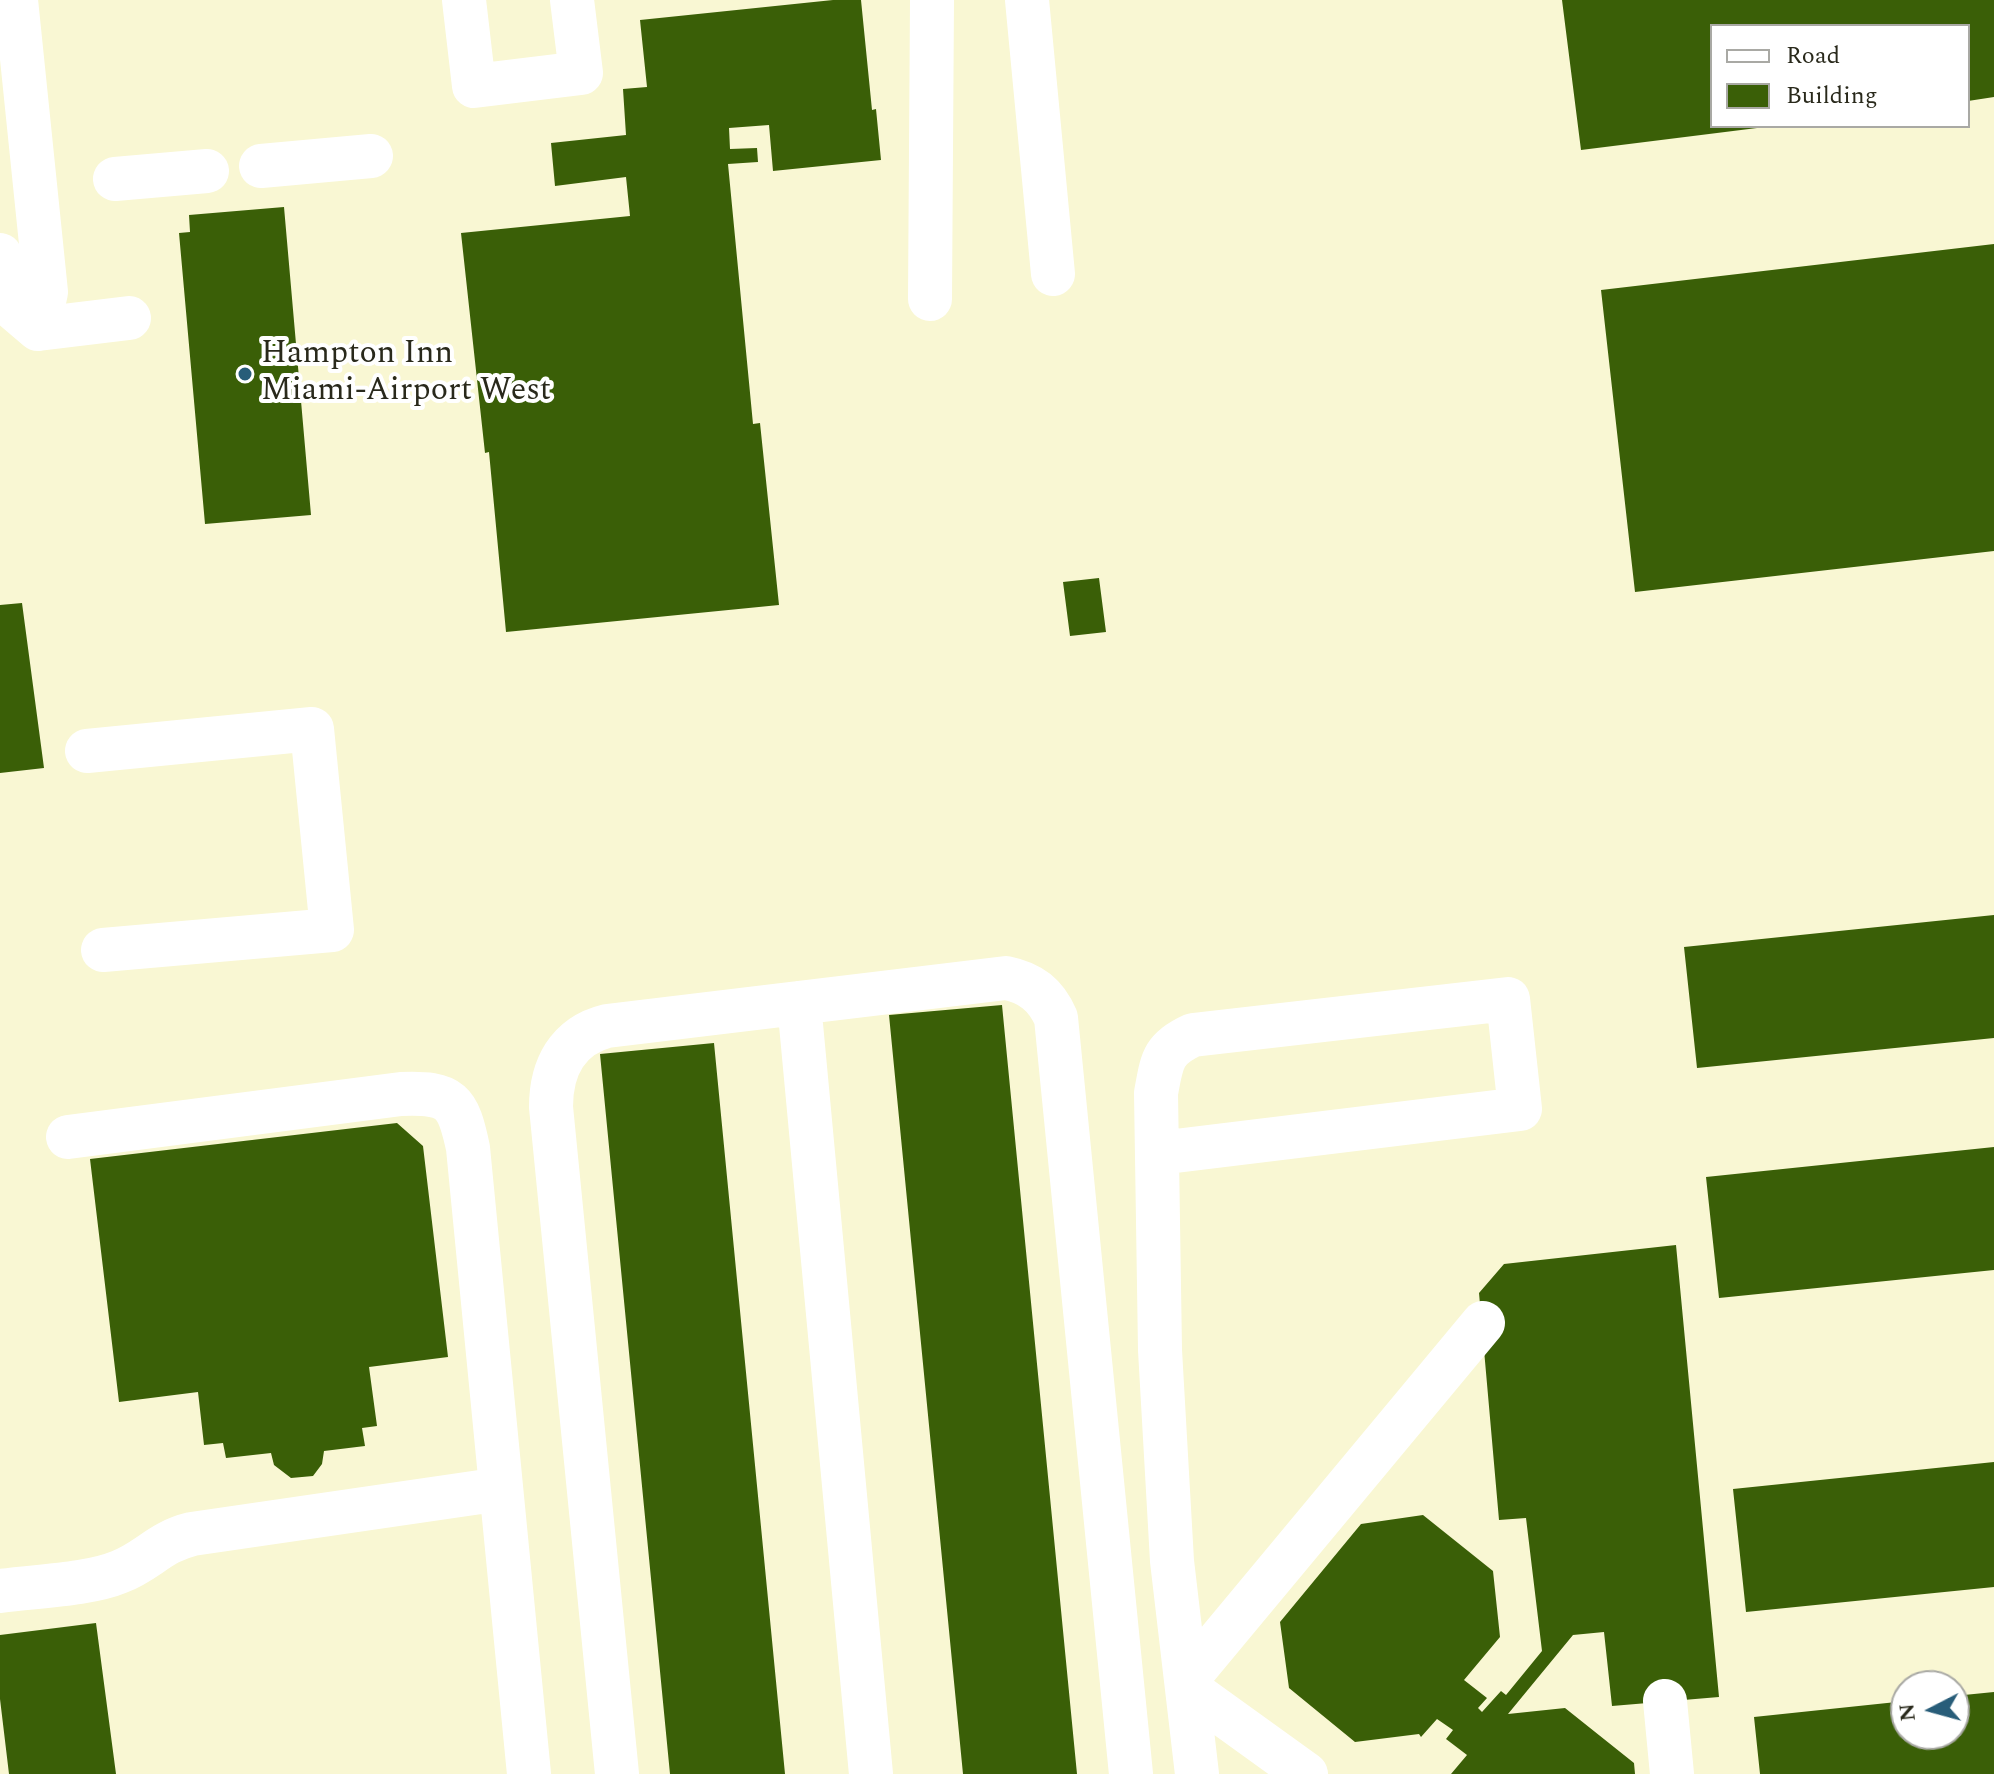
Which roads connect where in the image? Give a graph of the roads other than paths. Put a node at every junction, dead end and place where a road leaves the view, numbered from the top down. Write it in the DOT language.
graph roads {
  1 [pos="16,0"];
  2 [pos="464,0"];
  3 [pos="572,0"];
  4 [pos="932,0"];
  5 [pos="1027,0"];
  6 [pos="371,156"];
  7 [pos="261,166"];
  8 [pos="207,171"];
  9 [pos="115,179"];
  10 [pos="0,255"];
  11 [pos="1053,274"];
  12 [pos="930,299"];
  13 [pos="129,318"];
  14 [pos="38,329"];
  15 [pos="87,751"];
  16 [pos="103,950"];
  17 [pos="799,1003"];
  18 [pos="68,1137"];
  19 [pos="1159,1153"];
  20 [pos="1483,1323"];
  21 [pos="501,1489"];
  22 [pos="0,1591"];
  23 [pos="1188,1684"];
  24 [pos="1665,1701"];
  25 [pos="529,1774"];
  26 [pos="617,1774"];
  27 [pos="871,1774"];
  28 [pos="1131,1774"];
  29 [pos="1197,1774"];
  30 [pos="1306,1774"];
  31 [pos="1672,1774"];
  1 -- 14 [label="lane"];
  2 -- 3 [label="lane"];
  4 -- 12 [label="lane"];
  5 -- 11 [label="lane"];
  6 -- 7 [label="lane"];
  8 -- 9 [label="lane"];
  10 -- 14 [label="lane"];
  13 -- 14 [label="lane"];
  15 -- 16 [label="lane"];
  17 -- 26 [label="lane"];
  17 -- 27 [label="lane"];
  17 -- 28 [label="lane"];
  18 -- 21 [label="lane"];
  19 -- 19 [label="lane"];
  19 -- 23 [label="lane"];
  20 -- 23 [label="lane"];
  21 -- 22 [label="lane"];
  21 -- 25 [label="lane"];
  23 -- 29 [label="lane"];
  23 -- 30 [label="lane"];
  24 -- 31 [label="lane"];
}
